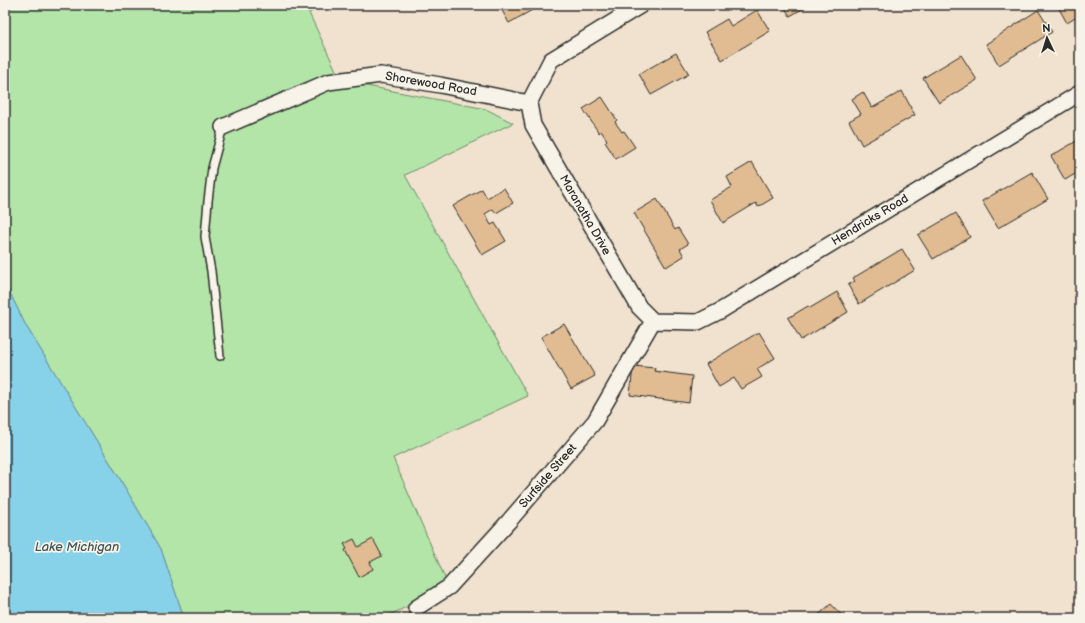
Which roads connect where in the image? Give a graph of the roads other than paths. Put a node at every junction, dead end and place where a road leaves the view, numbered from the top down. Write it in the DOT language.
graph roads {
  1 [pos="641,5"];
  2 [pos="1080,93"];
  3 [pos="529,103"];
  4 [pos="223,127"];
  5 [pos="653,322"];
  6 [pos="220,356"];
  7 [pos="416,608"];
  1 -- 3 [label="street"];
  2 -- 5 [label="street, Hendricks Road"];
  3 -- 4 [label="street, Shorewood Road"];
  3 -- 5 [label="street, Maranatha Drive"];
  4 -- 6 [label="lane"];
  5 -- 7 [label="street, Surfside Street"];
}
